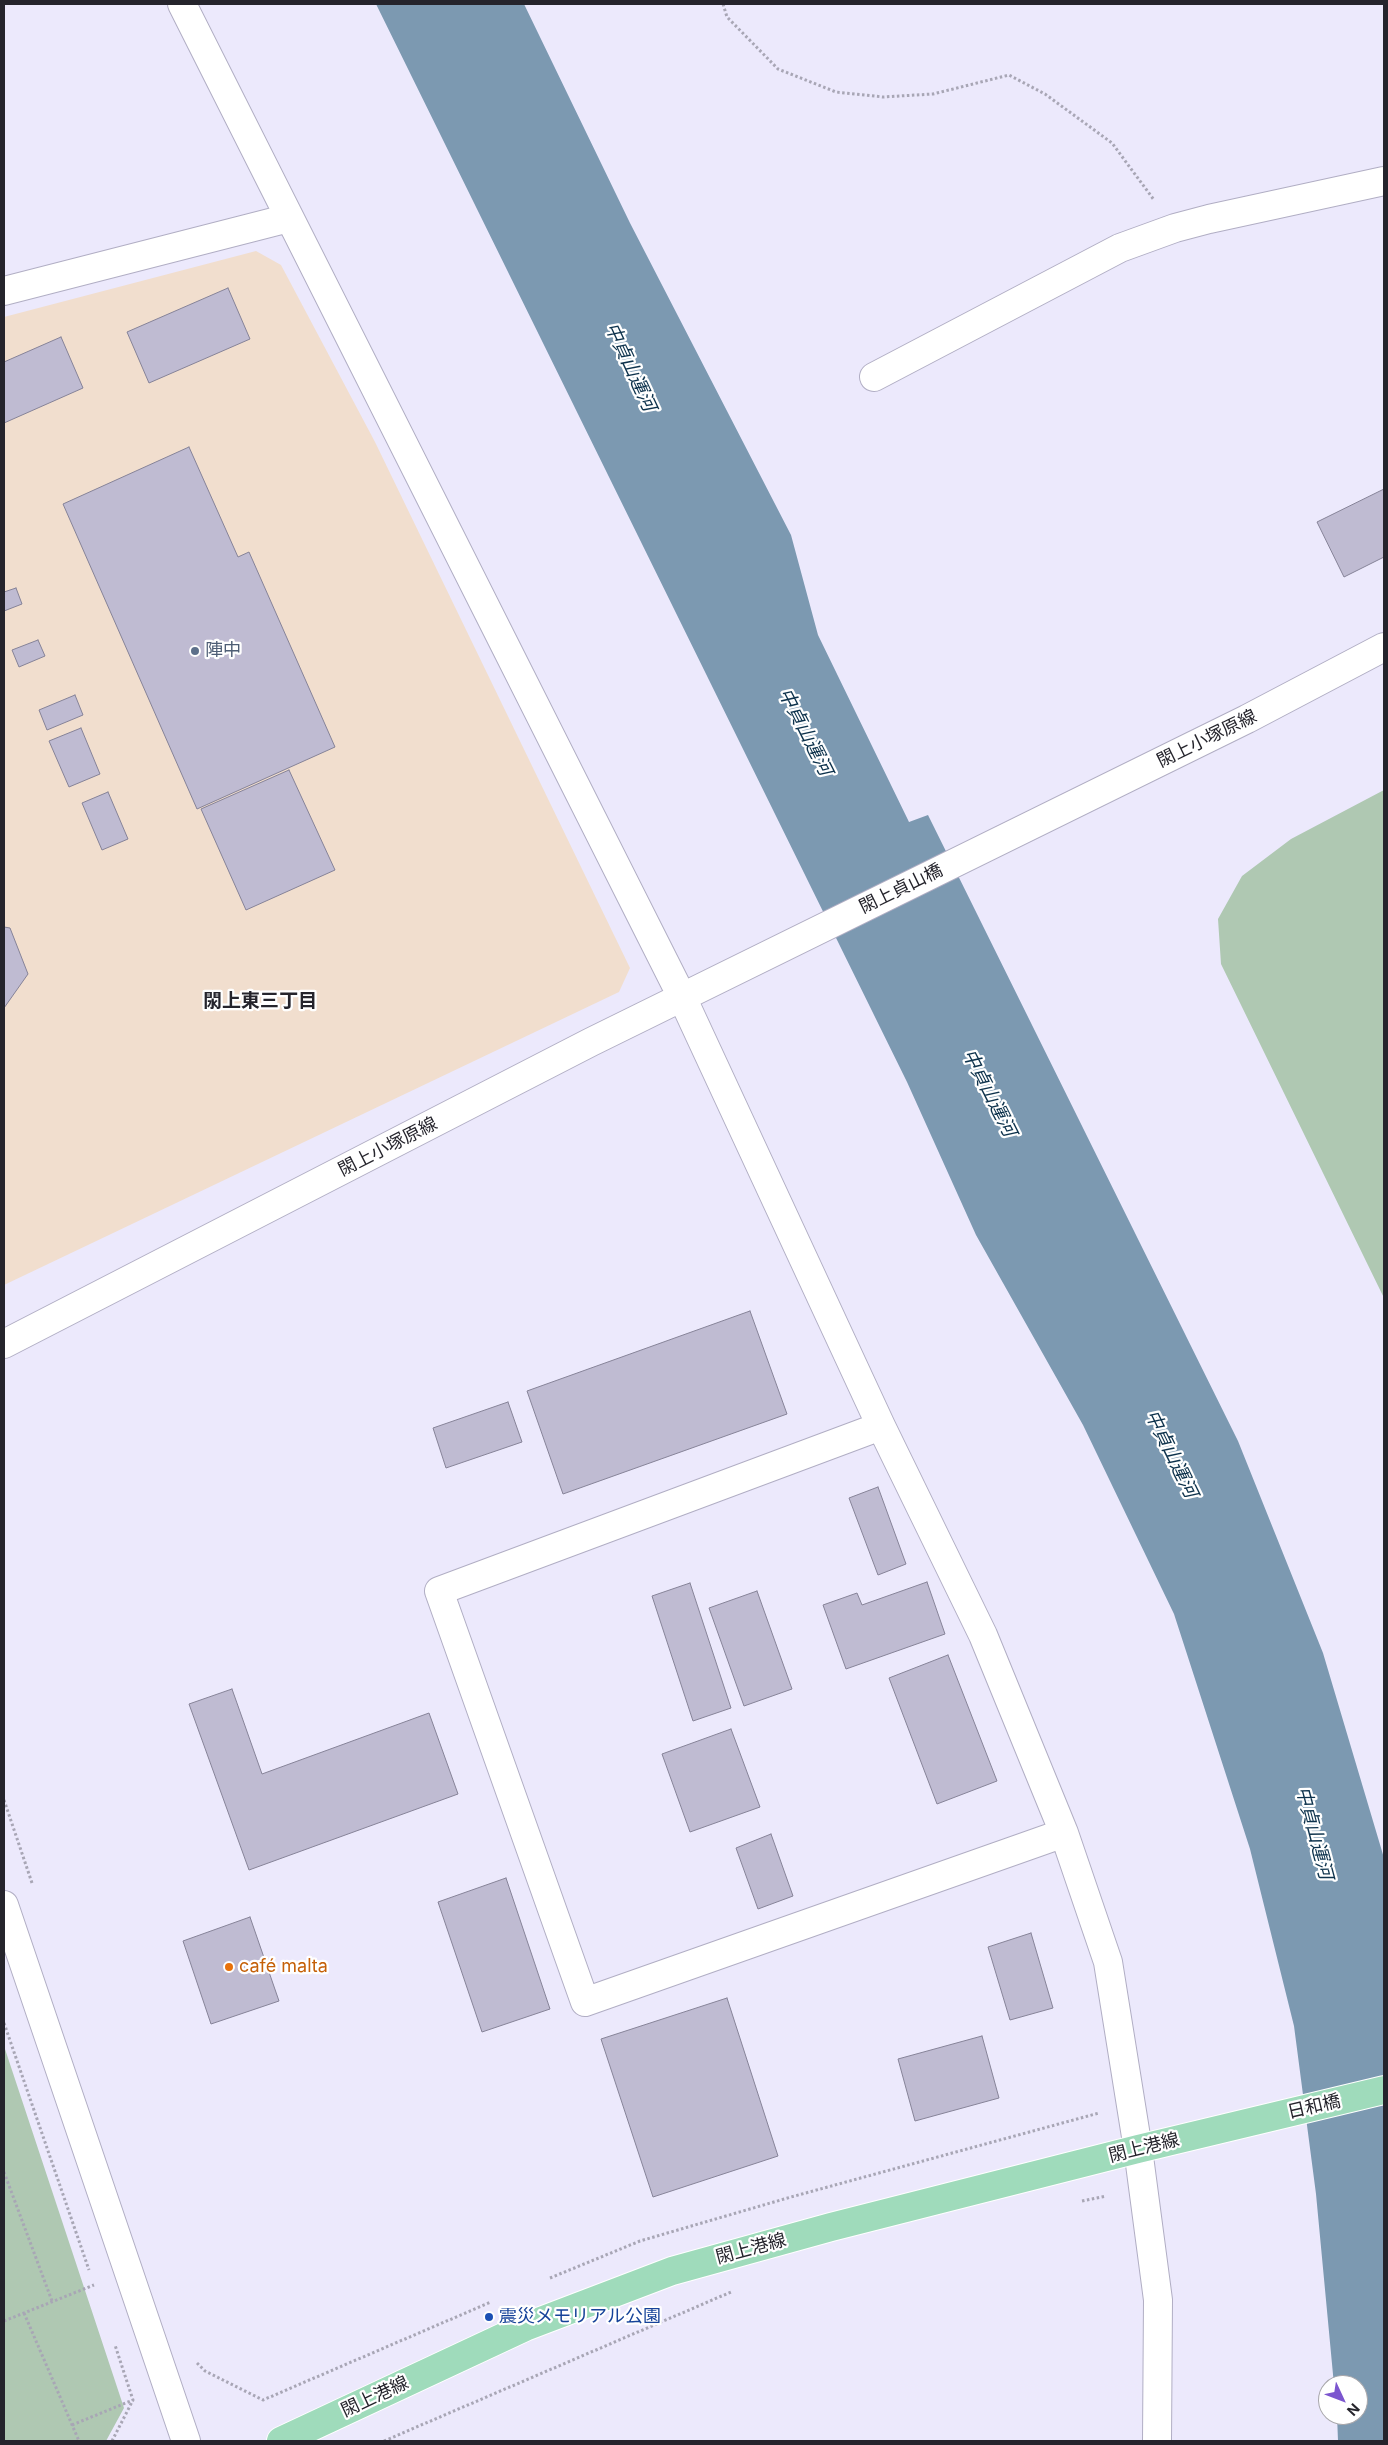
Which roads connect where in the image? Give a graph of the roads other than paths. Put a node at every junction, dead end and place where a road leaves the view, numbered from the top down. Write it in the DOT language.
graph roads {
  1 [pos="182,4"];
  2 [pos="1384,181"];
  3 [pos="290,218"];
  4 [pos="4,291"];
  5 [pos="874,377"];
  6 [pos="1384,647"];
  7 [pos="1028,826"];
  8 [pos="773,951"];
  9 [pos="682,997"];
  10 [pos="4,1344"];
  11 [pos="881,1426"];
  12 [pos="1064,1833"];
  13 [pos="4,1905"];
  14 [pos="1384,2090"];
  15 [pos="1245,2124"];
  16 [pos="1138,2149"];
  17 [pos="186,2441"];
  18 [pos="281,2441"];
  19 [pos="1157,2441"];
  1 -- 3 [label="street"];
  2 -- 5 [label="street"];
  3 -- 4 [label="street"];
  3 -- 9 [label="street"];
  6 -- 7 [label="street, 閖上小塚原線"];
  7 -- 8 [label="street, 閖上貞山橋"];
  8 -- 9 [label="street, 閖上小塚原線"];
  9 -- 10 [label="street, 閖上小塚原線"];
  9 -- 11 [label="street"];
  11 -- 12 [label="street"];
  11 -- 12 [label="street"];
  12 -- 16 [label="street"];
  13 -- 17 [label="street"];
  14 -- 15 [label="main road, 日和橋"];
  15 -- 16 [label="main road, 閖上港線"];
  16 -- 18 [label="main road, 閖上港線"];
  16 -- 19 [label="street"];
}
